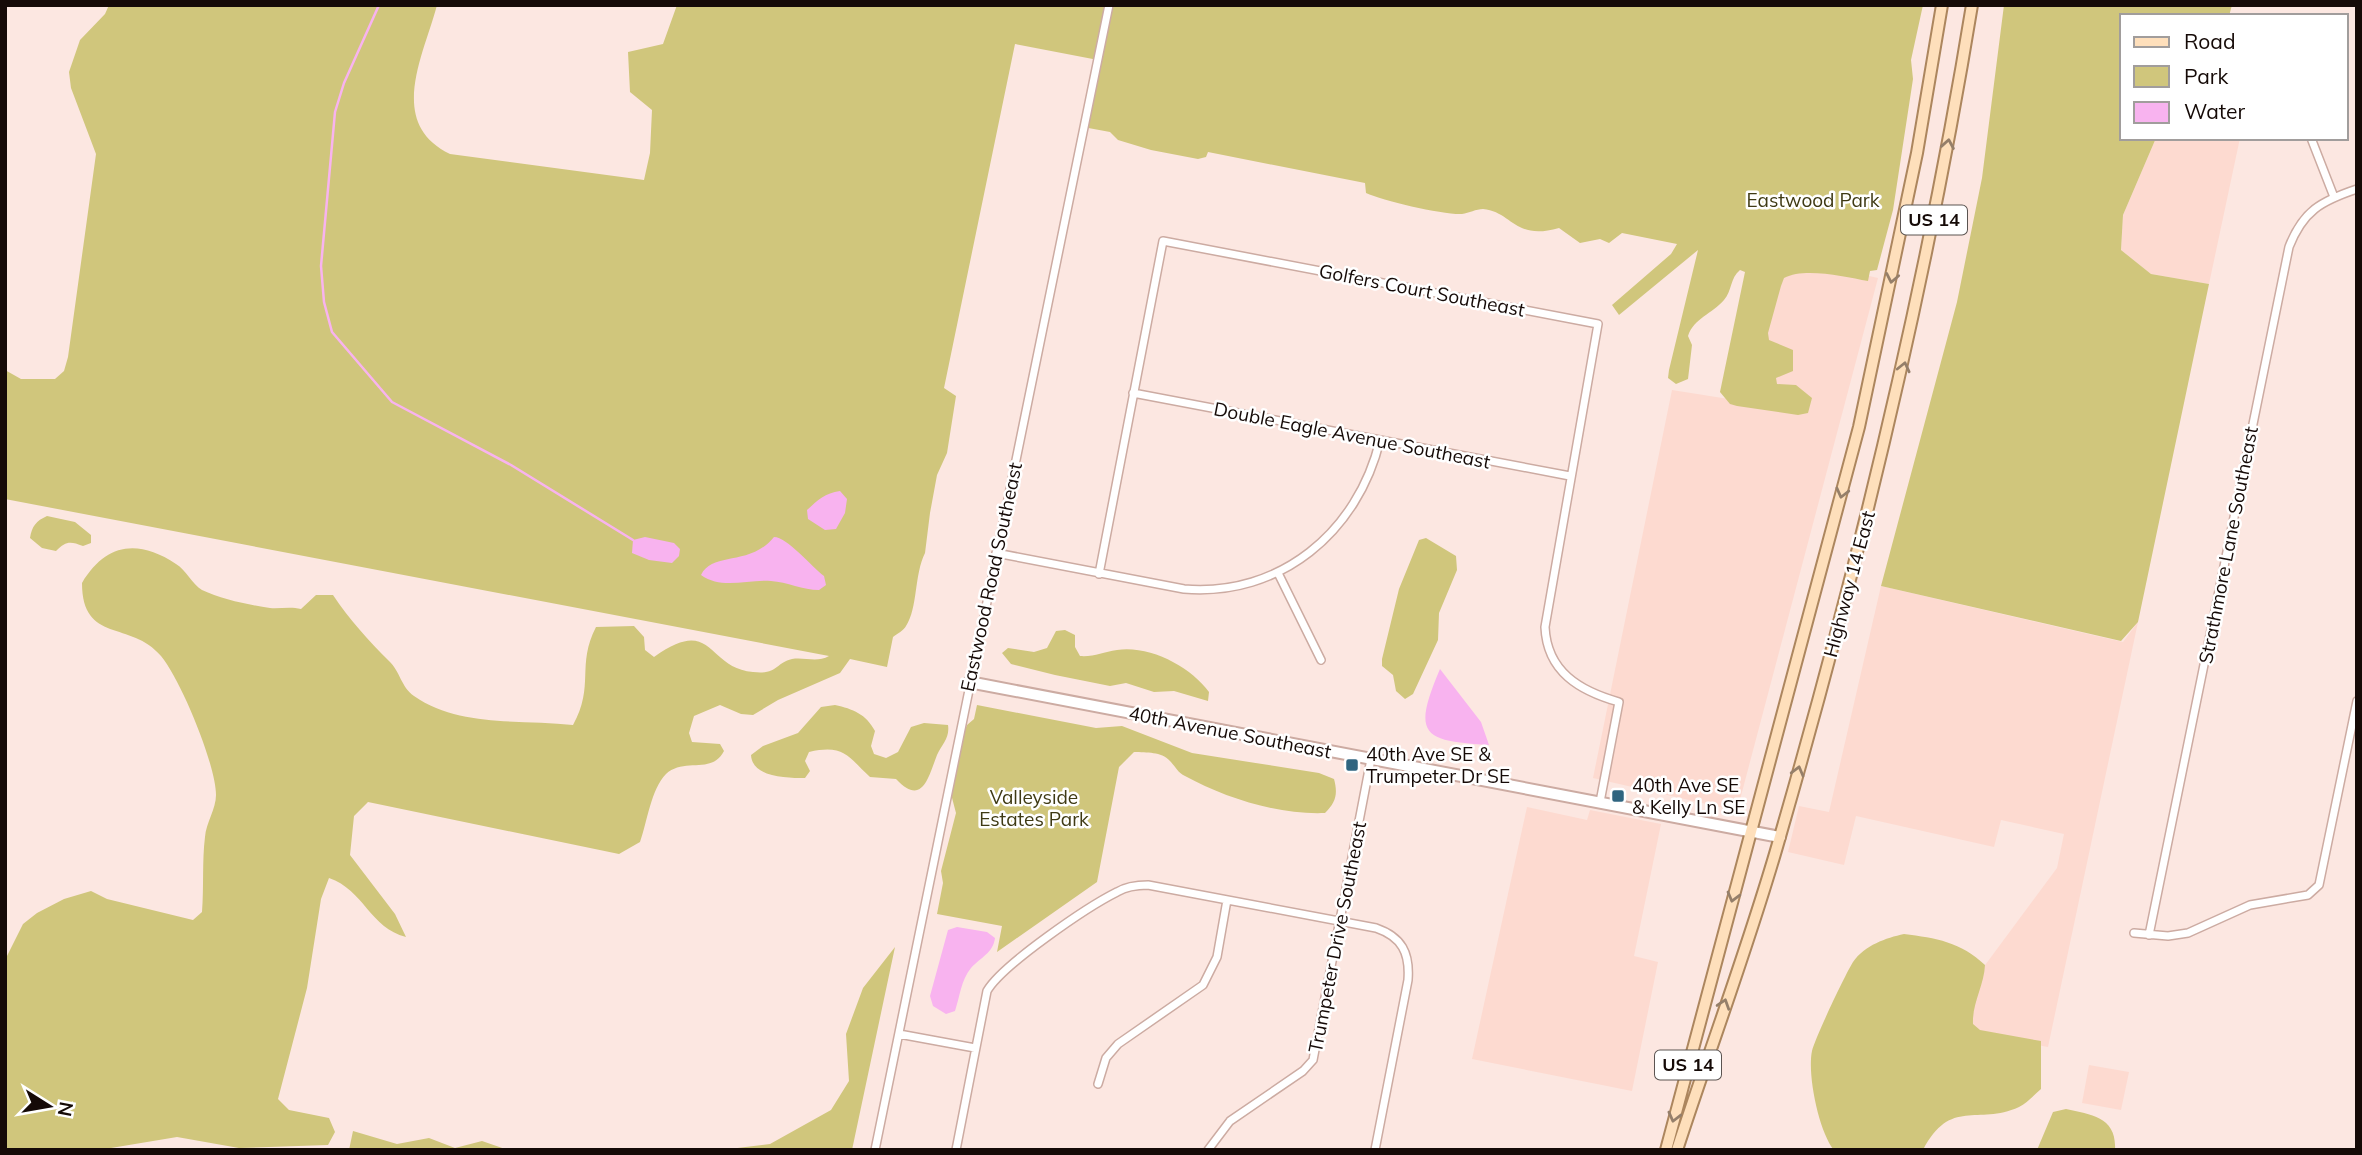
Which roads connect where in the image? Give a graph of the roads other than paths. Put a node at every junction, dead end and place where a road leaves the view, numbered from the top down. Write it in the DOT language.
graph roads {
  1 [pos="1109,5"];
  2 [pos="1942,5"];
  3 [pos="1972,5"];
  4 [pos="2312,140"];
  5 [pos="2357,189"];
  6 [pos="2334,197"];
  7 [pos="1133,393"];
  8 [pos="1380,440"];
  9 [pos="1570,476"];
  10 [pos="996,553"];
  11 [pos="1278,573"];
  12 [pos="1099,574"];
  13 [pos="1321,660"];
  14 [pos="969,682"];
  15 [pos="2357,701"];
  16 [pos="1371,759"];
  17 [pos="1600,802"];
  18 [pos="1751,831"];
  19 [pos="1780,837"];
  20 [pos="1227,900"];
  21 [pos="1341,922"];
  22 [pos="2134,933"];
  23 [pos="2149,935"];
  24 [pos="899,1034"];
  25 [pos="975,1048"];
  26 [pos="1098,1084"];
  27 [pos="875,1150"];
  28 [pos="956,1150"];
  29 [pos="1208,1150"];
  30 [pos="1375,1150"];
  31 [pos="1666,1150"];
  32 [pos="1677,1150"];
  1 -- 10 [label="street, Eastwood Road Southeast"];
  2 -- 18 [label="main road, Highway 14 East / US 14, one-way"];
  19 -- 3 [label="main road, Highway 14 East / US 14, one-way"];
  4 -- 6 [label="street"];
  5 -- 6 [label="street, Strathmore Lane Southeast"];
  6 -- 23 [label="street, Strathmore Lane Southeast"];
  7 -- 8 [label="street, Double Eagle Avenue Southeast"];
  7 -- 9 [label="street, Golfers Court Southeast"];
  7 -- 12 [label="street, Golfers Court Southeast"];
  8 -- 9 [label="street, Double Eagle Avenue Southeast"];
  8 -- 11 [label="street"];
  9 -- 17 [label="street, Golfers Court Southeast"];
  10 -- 12 [label="street"];
  10 -- 14 [label="street, Eastwood Road Southeast"];
  11 -- 12 [label="street"];
  11 -- 13 [label="street"];
  14 -- 16 [label="street, 40th Avenue Southeast"];
  14 -- 24 [label="street, Eastwood Road Southeast"];
  15 -- 23 [label="street"];
  16 -- 17 [label="street, 40th Avenue Southeast"];
  16 -- 21 [label="street, Trumpeter Drive Southeast"];
  17 -- 18 [label="street, 40th Avenue Southeast"];
  18 -- 19 [label="street, 40th Avenue Southeast"];
  18 -- 31 [label="main road, Highway 14 East / US 14, one-way"];
  32 -- 19 [label="main road, Highway 14 East / US 14, one-way"];
  20 -- 21 [label="street"];
  20 -- 25 [label="street"];
  20 -- 26 [label="street"];
  21 -- 29 [label="street, Trumpeter Drive Southeast"];
  21 -- 30 [label="street"];
  22 -- 23 [label="street"];
  24 -- 25 [label="street"];
  24 -- 27 [label="street, Eastwood Road Southeast"];
  25 -- 28 [label="street"];
}
